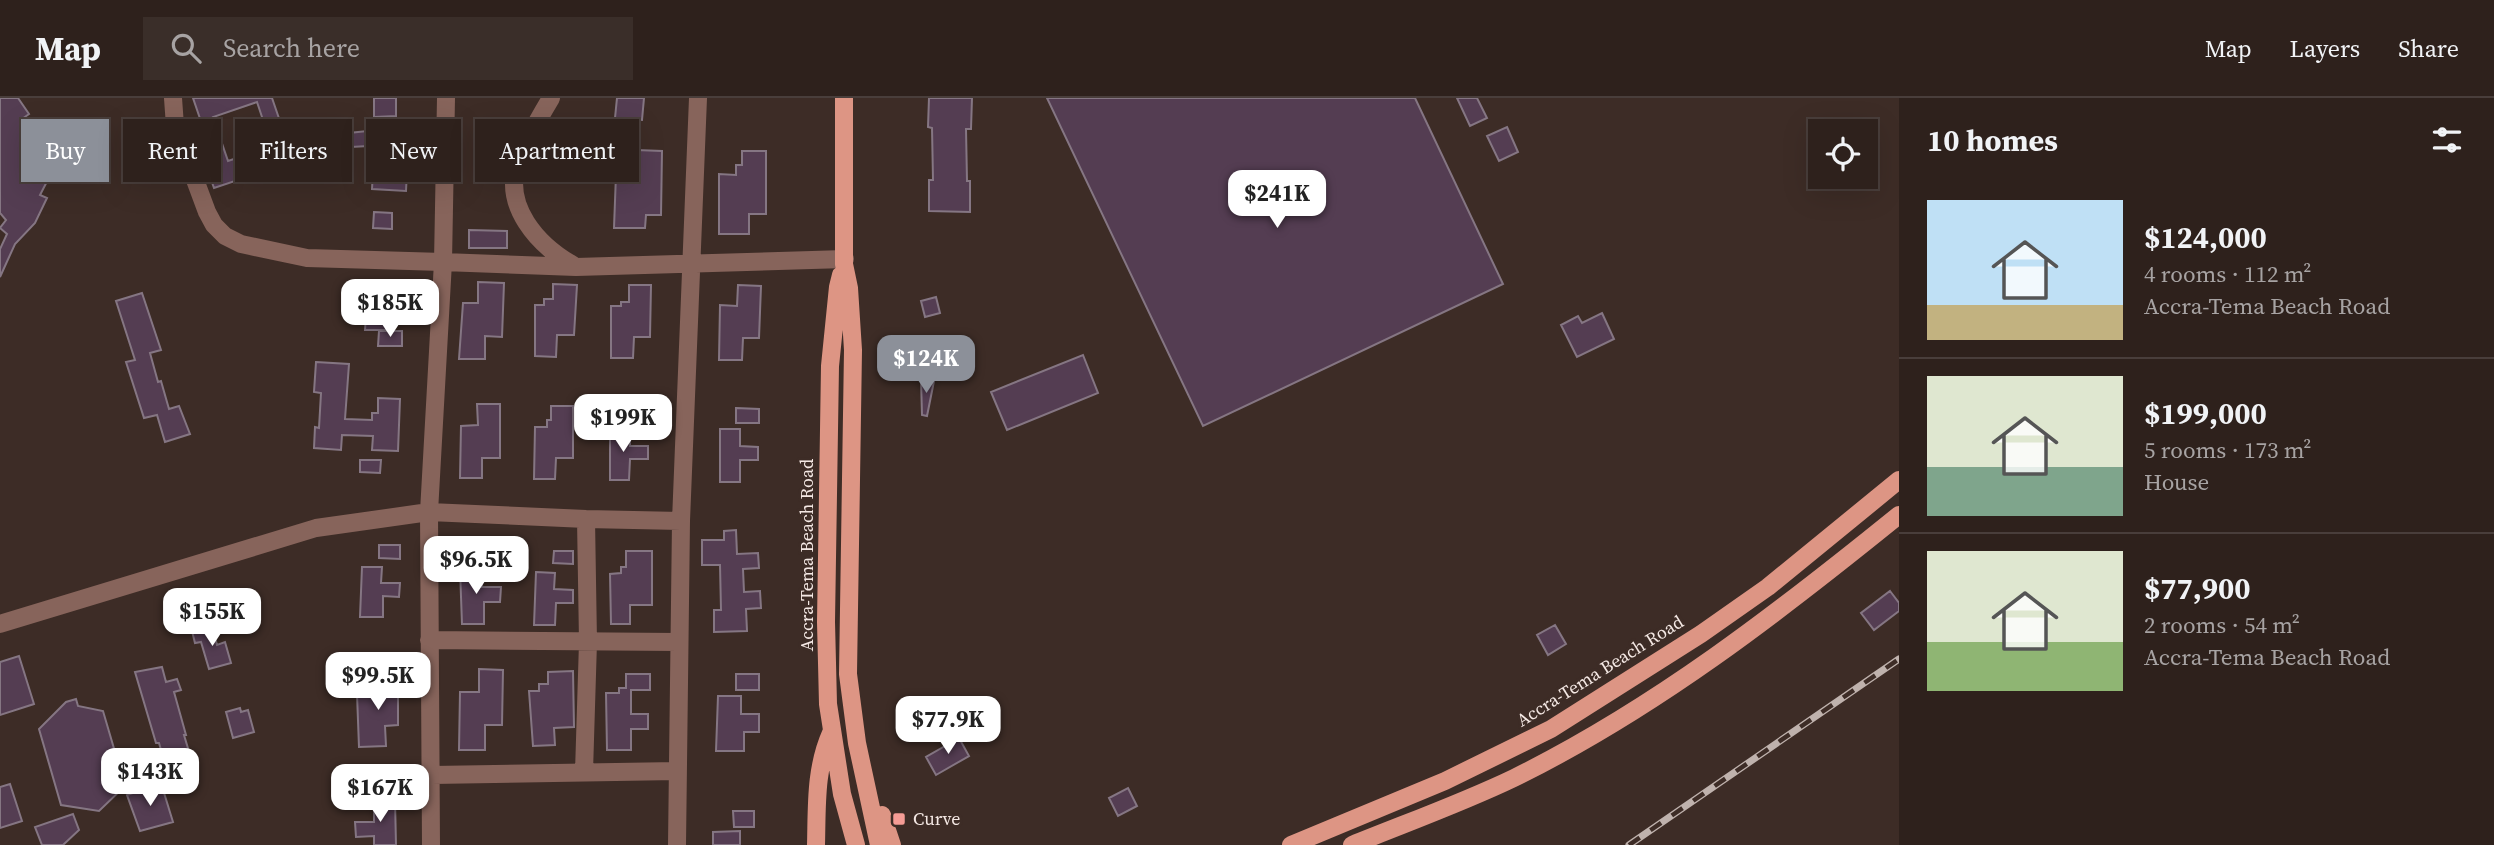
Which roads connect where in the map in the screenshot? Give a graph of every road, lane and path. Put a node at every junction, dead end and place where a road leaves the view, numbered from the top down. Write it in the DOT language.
graph roads {
  1 [pos="173,98"];
  2 [pos="446,98"];
  3 [pos="551,98"];
  4 [pos="698,98"];
  5 [pos="844,98"];
  6 [pos="443,262"];
  7 [pos="845,262"];
  8 [pos="692,263"];
  9 [pos="576,267"];
  10 [pos="1899,480"];
  11 [pos="429,512"];
  12 [pos="1899,515"];
  13 [pos="586,519"];
  14 [pos="681,521"];
  15 [pos="0,624"];
  16 [pos="429,640"];
  17 [pos="588,642"];
  18 [pos="680,642"];
  19 [pos="831,733"];
  20 [pos="677,771"];
  21 [pos="584,772"];
  22 [pos="432,775"];
  23 [pos="863,778"];
  24 [pos="1417,793"];
  25 [pos="1426,816"];
  26 [pos="431,845"];
  27 [pos="677,845"];
  28 [pos="816,845"];
  29 [pos="856,845"];
  30 [pos="879,845"];
  31 [pos="892,845"];
  32 [pos="1292,845"];
  33 [pos="1352,845"];
  1 -- 6 [label="street"];
  2 -- 6 [label="street"];
  3 -- 9 [label="street"];
  4 -- 8 [label="street"];
  5 -- 7 [label="main road, Accra-Tema Beach Road"];
  6 -- 9 [label="street"];
  6 -- 11 [label="street"];
  7 -- 8 [label="street"];
  7 -- 19 [label="main road, Accra-Tema Beach Road"];
  7 -- 23 [label="main road, Accra-Tema Beach Road"];
  8 -- 9 [label="street"];
  8 -- 14 [label="street"];
  10 -- 24 [label="main road, Accra-Tema Beach Road"];
  11 -- 13 [label="street"];
  11 -- 15 [label="street"];
  11 -- 16 [label="street"];
  12 -- 25 [label="main road"];
  13 -- 14 [label="street"];
  13 -- 17 [label="street"];
  14 -- 18 [label="street"];
  16 -- 17 [label="street"];
  16 -- 22 [label="street"];
  17 -- 18 [label="street"];
  17 -- 21 [label="street"];
  18 -- 20 [label="street"];
  19 -- 28 [label="main road"];
  19 -- 29 [label="main road, Accra-Tema Beach Road"];
  20 -- 21 [label="street"];
  20 -- 27 [label="street"];
  21 -- 22 [label="street"];
  22 -- 26 [label="street"];
  23 -- 30 [label="main road, Accra-Tema Beach Road"];
  23 -- 31 [label="main road"];
  24 -- 25 [label="main road"];
  24 -- 32 [label="main road, Accra-Tema Beach Road"];
  25 -- 33 [label="main road"];
}
